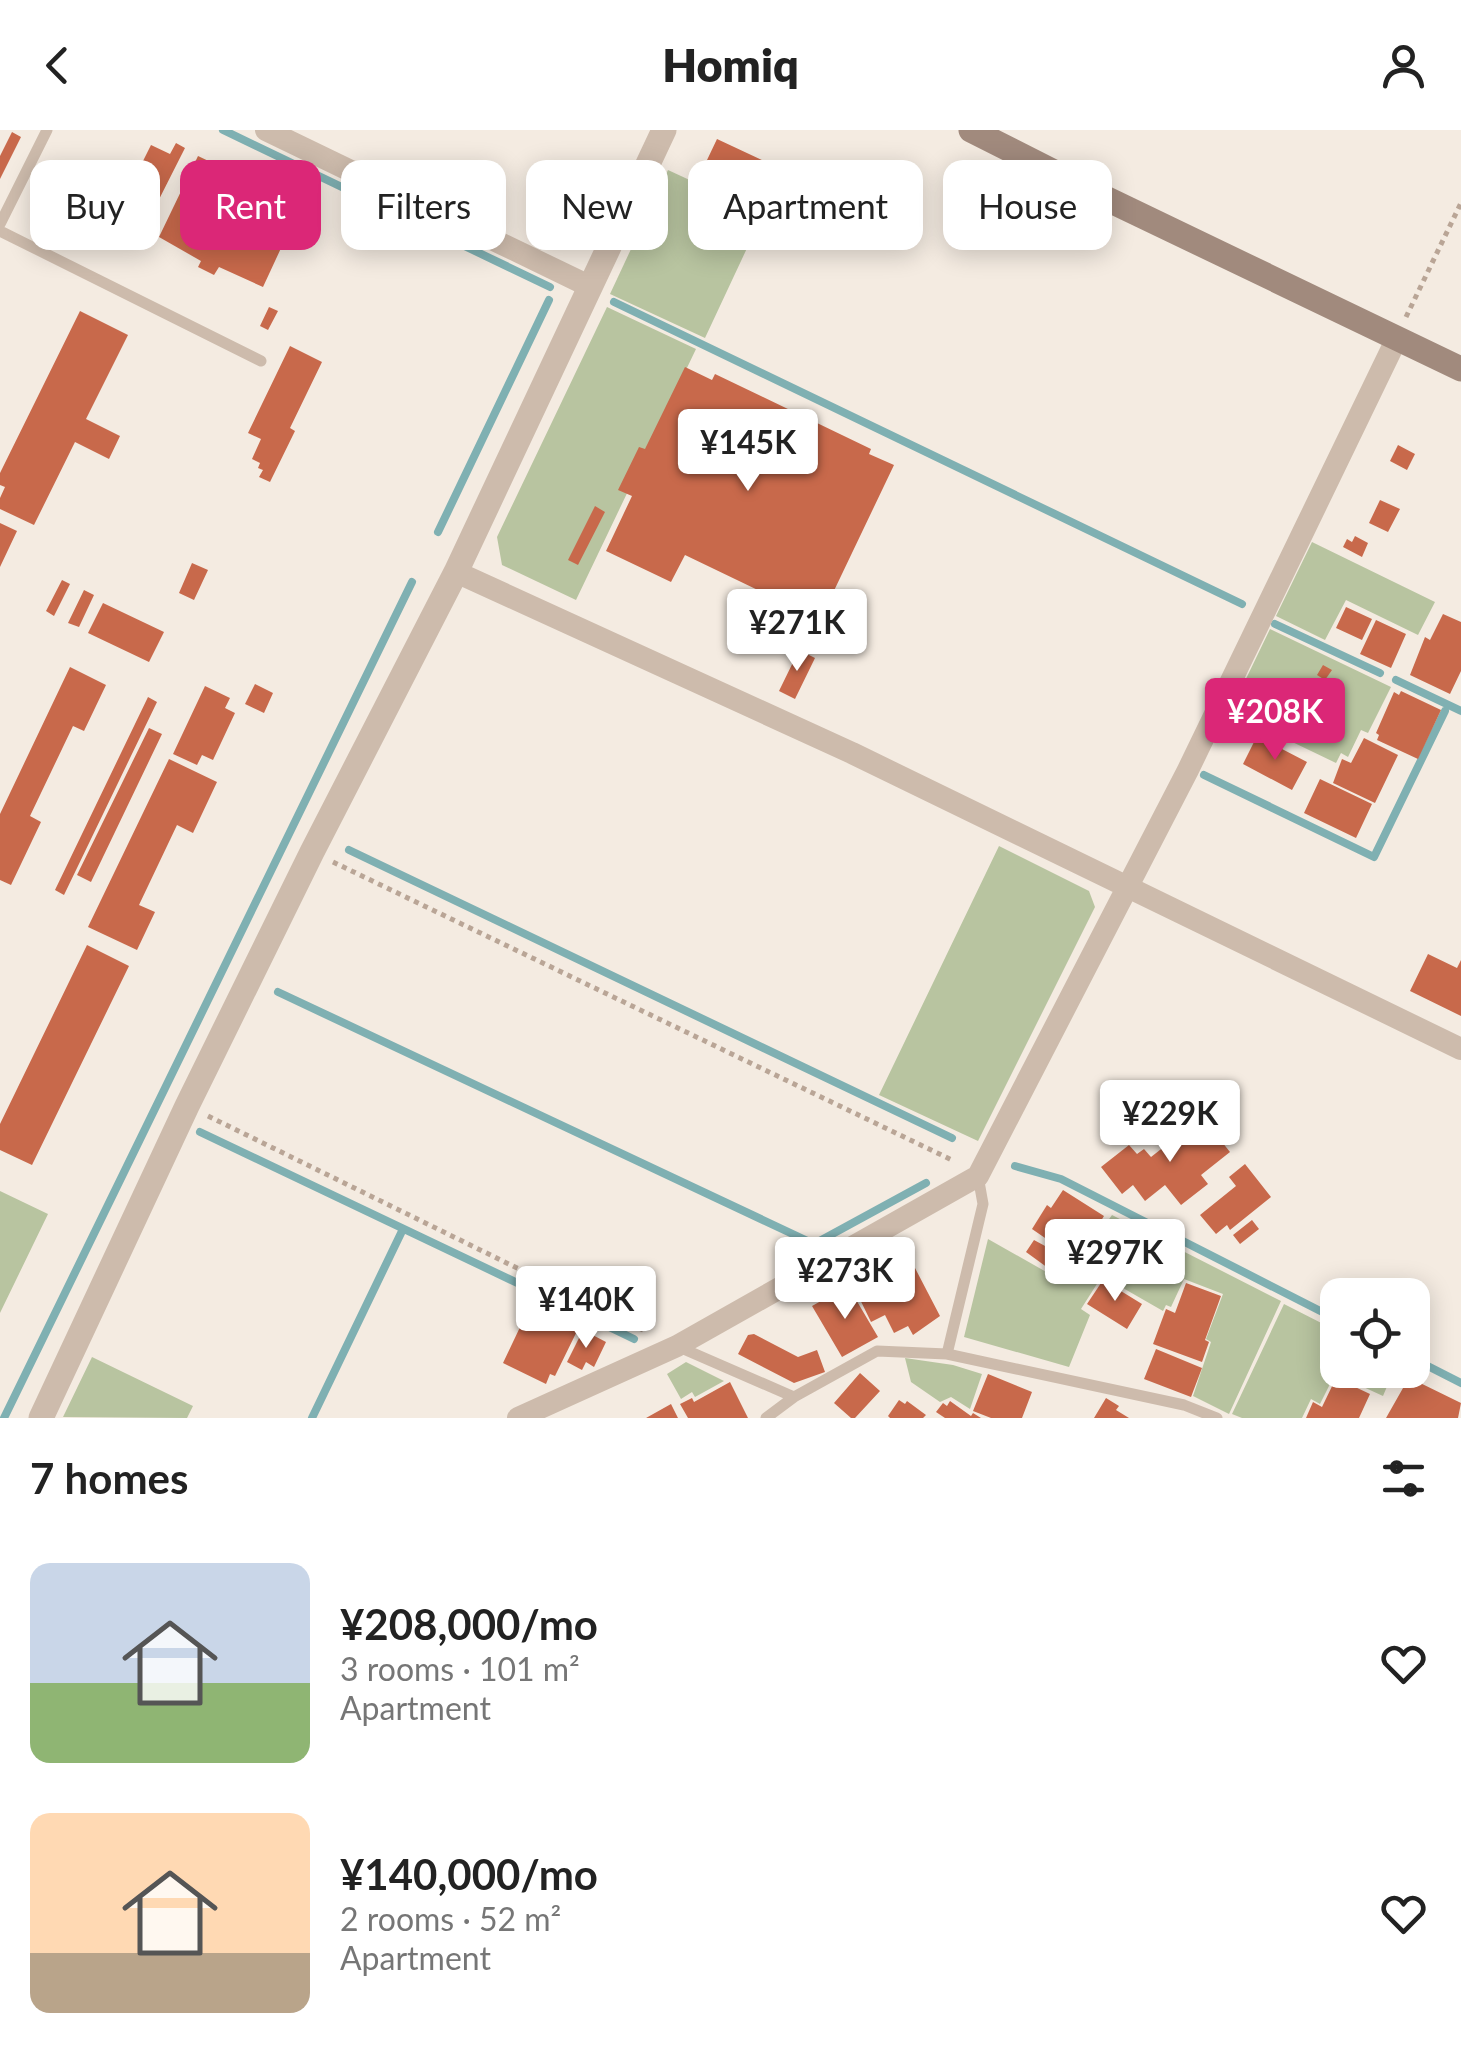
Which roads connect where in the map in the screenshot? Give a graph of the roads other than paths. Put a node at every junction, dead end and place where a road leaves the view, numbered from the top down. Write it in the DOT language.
graph roads {
  1 [pos="46,130"];
  2 [pos="266,130"];
  3 [pos="664,130"];
  4 [pos="971,130"];
  5 [pos="0,228"];
  6 [pos="591,287"];
  7 [pos="1396,338"];
  8 [pos="261,361"];
  9 [pos="1461,370"];
  10 [pos="456,572"];
  11 [pos="1128,888"];
  12 [pos="1461,1049"];
  13 [pos="978,1176"];
  14 [pos="677,1346"];
  15 [pos="947,1354"];
  16 [pos="794,1397"];
  17 [pos="41,1418"];
  18 [pos="518,1418"];
  19 [pos="766,1418"];
  20 [pos="1217,1418"];
  1 -- 5 [label="lane"];
  2 -- 6 [label="street"];
  3 -- 6 [label="street"];
  4 -- 7 [label="main road"];
  5 -- 8 [label="lane"];
  6 -- 10 [label="street"];
  7 -- 9 [label="main road"];
  7 -- 11 [label="street"];
  10 -- 11 [label="street"];
  10 -- 17 [label="street"];
  11 -- 12 [label="street"];
  11 -- 13 [label="street"];
  13 -- 14 [label="street"];
  13 -- 15 [label="lane"];
  14 -- 16 [label="lane"];
  14 -- 18 [label="street"];
  15 -- 16 [label="lane"];
  15 -- 20 [label="lane"];
  16 -- 19 [label="lane"];
}
